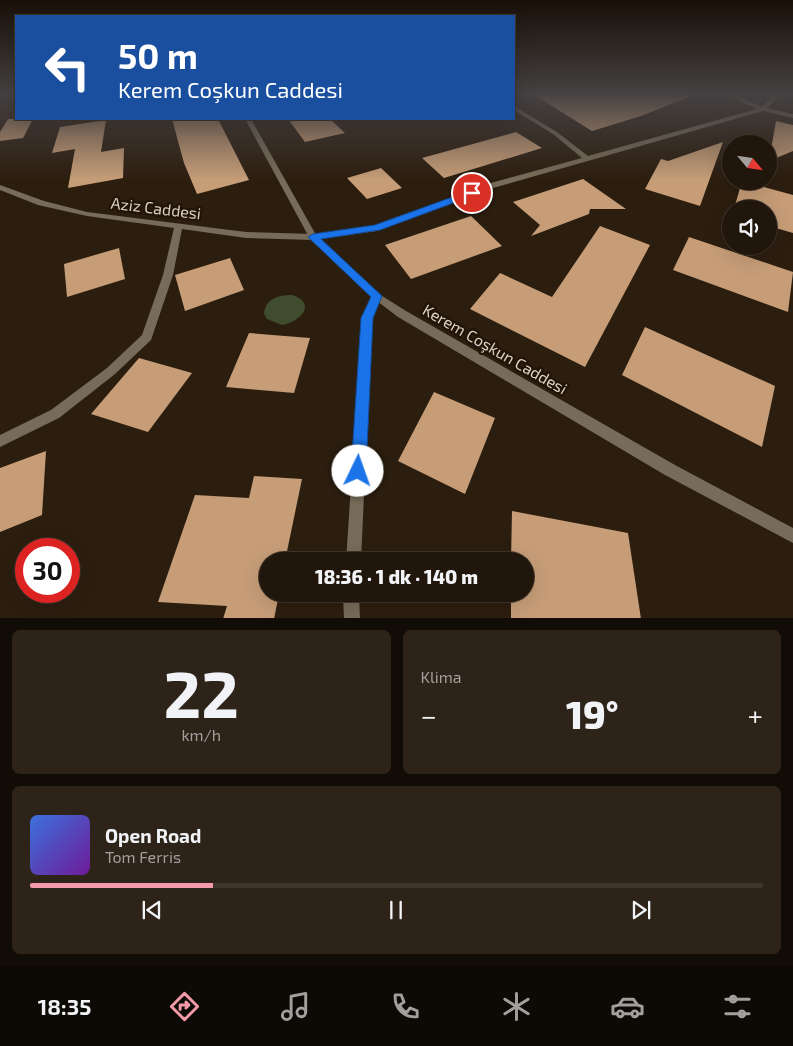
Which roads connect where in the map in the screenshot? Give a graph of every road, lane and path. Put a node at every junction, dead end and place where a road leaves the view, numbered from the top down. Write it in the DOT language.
graph roads {
  1 [pos="250,122"];
  2 [pos="537,122"];
  3 [pos="718,122"];
  4 [pos="587,159"];
  5 [pos="0,187"];
  6 [pos="179,226"];
  7 [pos="313,237"];
  8 [pos="376,296"];
  9 [pos="0,441"];
  10 [pos="793,536"];
  11 [pos="353,552"];
  12 [pos="351,602"];
  13 [pos="352,618"];
  1 -- 7 [label="street, Kerem Coşkun Caddesi"];
  2 -- 4 [label="street"];
  3 -- 4 [label="street, Aziz Caddesi"];
  4 -- 7 [label="street, Aziz Caddesi"];
  5 -- 6 [label="street, Aziz Caddesi"];
  6 -- 7 [label="street, Aziz Caddesi"];
  6 -- 9 [label="street"];
  7 -- 8 [label="street, Kerem Coşkun Caddesi"];
  8 -- 10 [label="street, Kerem Coşkun Caddesi"];
  8 -- 11 [label="street"];
  12 -- 13 [label="street"];
}
